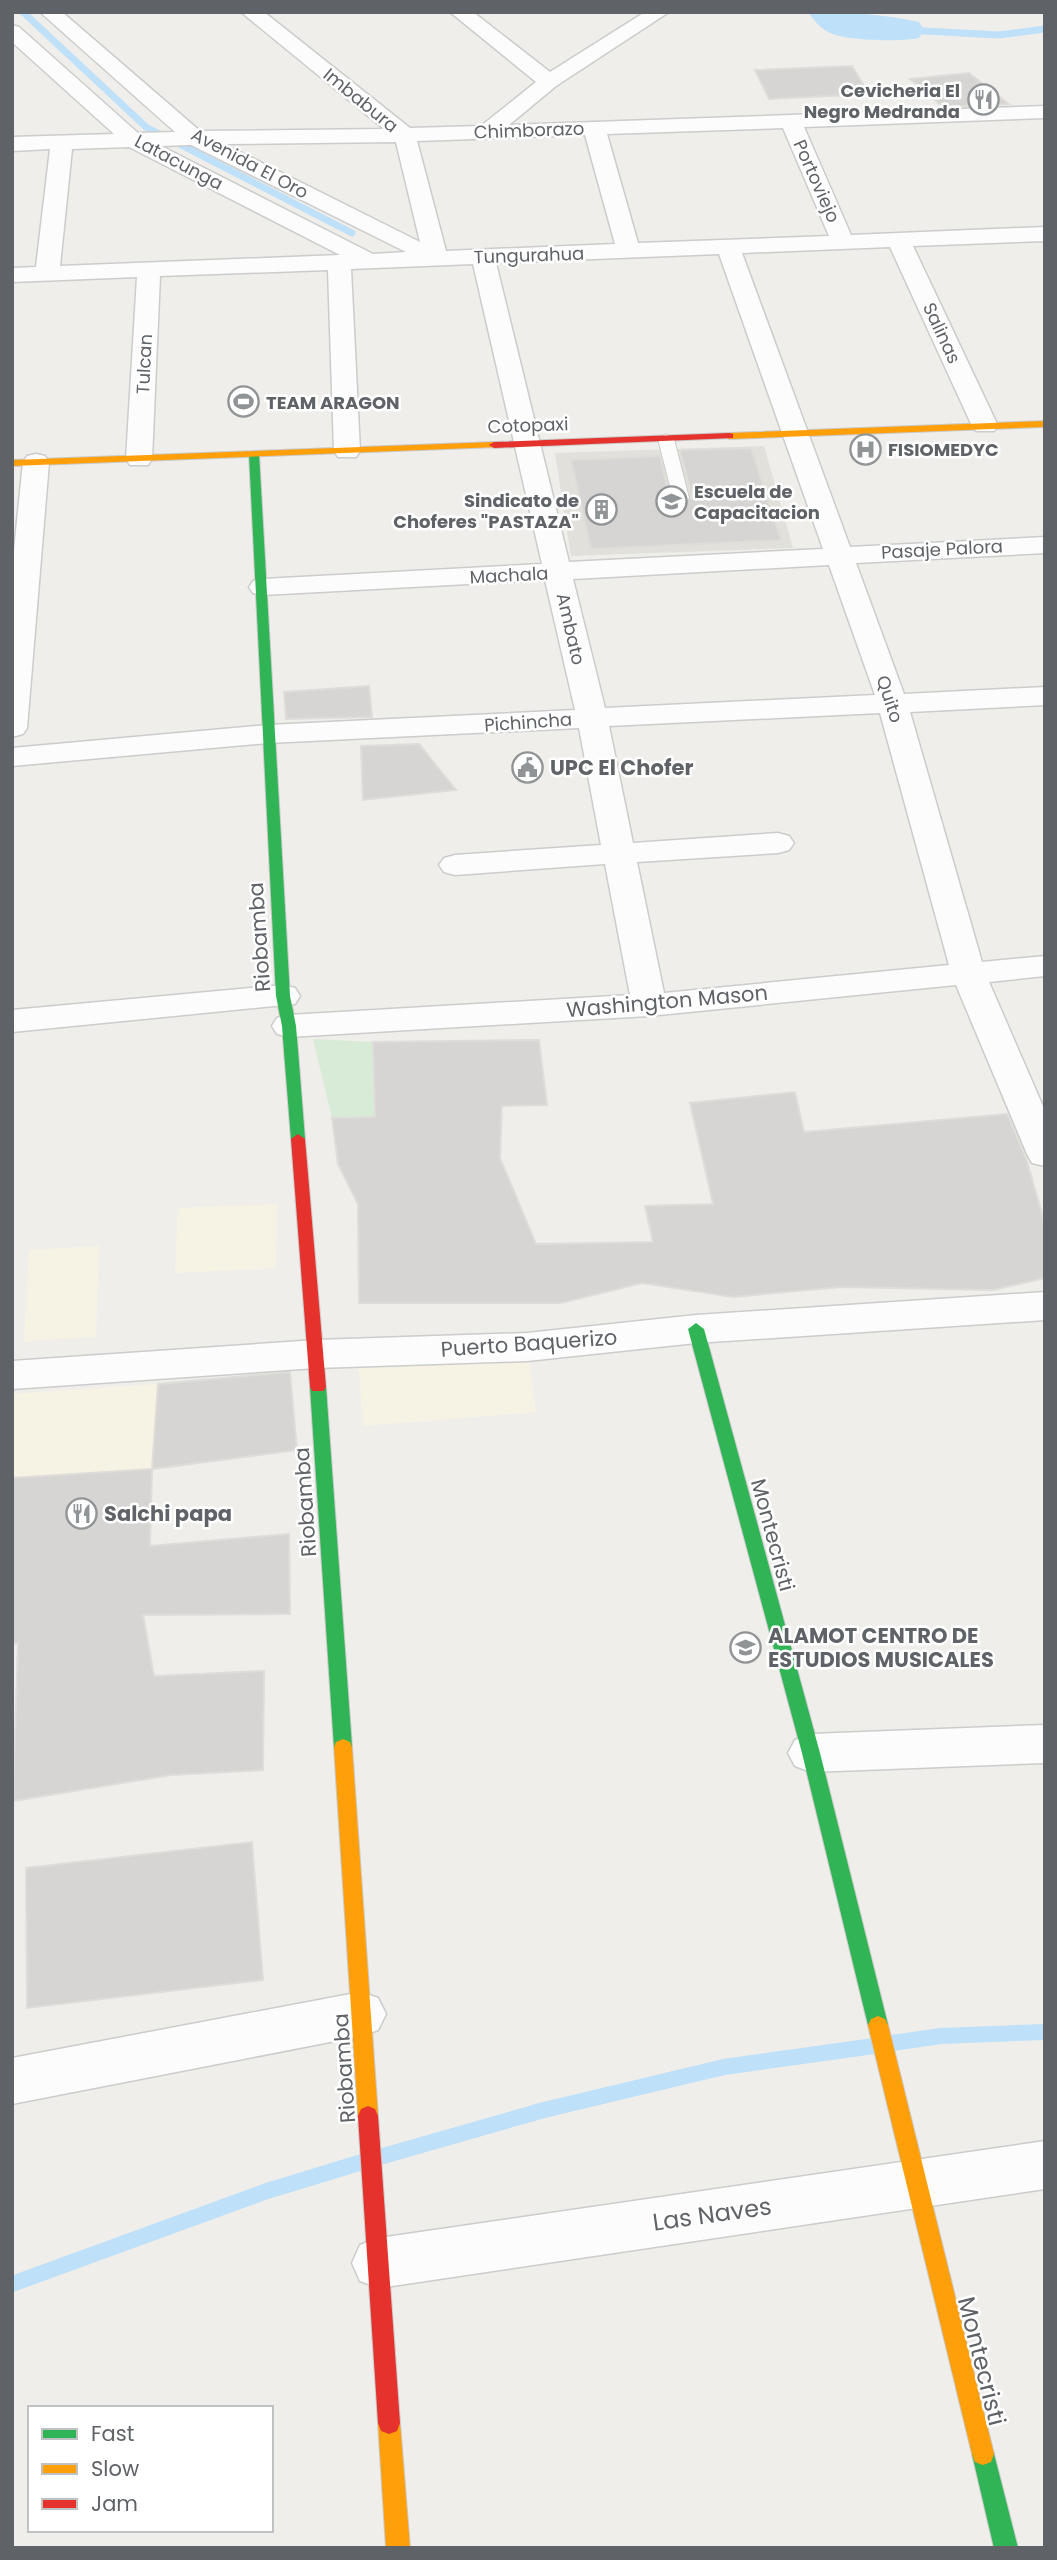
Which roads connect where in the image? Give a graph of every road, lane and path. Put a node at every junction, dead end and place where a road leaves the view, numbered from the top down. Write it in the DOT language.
graph roads {
  1 [pos="50,12"];
  2 [pos="251,12"];
  3 [pos="460,12"];
  4 [pos="659,12"];
  5 [pos="12,31"];
  6 [pos="47,61"];
  7 [pos="12,63"];
  8 [pos="549,82"];
  9 [pos="1045,112"];
  10 [pos="791,121"];
  11 [pos="594,127"];
  12 [pos="487,132"];
  13 [pos="405,135"];
  14 [pos="190,138"];
  15 [pos="139,140"];
  16 [pos="62,142"];
  17 [pos="12,144"];
  18 [pos="1045,234"];
  19 [pos="844,242"];
  20 [pos="901,244"];
  21 [pos="629,251"];
  22 [pos="730,251"];
  23 [pos="436,258"];
  24 [pos="339,261"];
  25 [pos="369,261"];
  26 [pos="484,261"];
  27 [pos="149,269"];
  28 [pos="47,273"];
  29 [pos="12,275"];
  30 [pos="1045,424"];
  31 [pos="985,426"];
  32 [pos="795,433"];
  33 [pos="666,439"];
  34 [pos="527,444"];
  35 [pos="347,451"];
  36 [pos="254,454"];
  37 [pos="139,458"];
  38 [pos="24,463"];
  39 [pos="681,498"];
  40 [pos="1045,545"];
  41 [pos="839,554"];
  42 [pos="558,573"];
  43 [pos="263,587"];
  44 [pos="1045,696"];
  45 [pos="892,702"];
  46 [pos="592,718"];
  47 [pos="12,728"];
  48 [pos="268,734"];
  49 [pos="12,757"];
  50 [pos="778,843"];
  51 [pos="618,854"];
  52 [pos="455,865"];
  53 [pos="1045,966"];
  54 [pos="968,973"];
  55 [pos="649,1004"];
  56 [pos="286,1011"];
  57 [pos="12,1021"];
  58 [pos="1045,1154"];
  59 [pos="1045,1306"];
  60 [pos="696,1329"];
  61 [pos="316,1354"];
  62 [pos="12,1375"];
  63 [pos="1045,1744"];
  64 [pos="811,1753"];
  65 [pos="361,2014"];
  66 [pos="12,2081"];
  67 [pos="1045,2165"];
  68 [pos="915,2184"];
  69 [pos="379,2263"];
  70 [pos="398,2548"];
  71 [pos="1006,2548"];
  1 -- 14 [label="street, Avenida El Oro"];
  2 -- 13 [label="street, Imbabura"];
  3 -- 8 [label="street"];
  4 -- 8 [label="street"];
  5 -- 6 [label="street, Latacunga"];
  6 -- 7 [label="street"];
  6 -- 15 [label="street, Latacunga"];
  8 -- 12 [label="street"];
  9 -- 10 [label="street, Chimborazo"];
  10 -- 11 [label="street, Chimborazo"];
  10 -- 19 [label="street, Portoviejo"];
  11 -- 12 [label="street, Chimborazo"];
  11 -- 21 [label="street"];
  12 -- 13 [label="street, Chimborazo"];
  13 -- 14 [label="street, Chimborazo"];
  13 -- 23 [label="street, Imbabura"];
  14 -- 15 [label="street, Chimborazo"];
  14 -- 23 [label="street, Avenida El Oro"];
  15 -- 16 [label="street, Chimborazo"];
  15 -- 25 [label="street, Latacunga"];
  16 -- 17 [label="street, Chimborazo"];
  16 -- 28 [label="street"];
  18 -- 20 [label="street, Tungurahua"];
  19 -- 20 [label="street, Tungurahua"];
  19 -- 22 [label="street, Tungurahua"];
  20 -- 31 [label="street, Salinas"];
  21 -- 22 [label="street, Tungurahua"];
  21 -- 26 [label="street, Tungurahua"];
  22 -- 32 [label="street, Quito"];
  23 -- 25 [label="street, Tungurahua"];
  23 -- 26 [label="street, Tungurahua"];
  24 -- 25 [label="street, Tungurahua"];
  24 -- 27 [label="street, Tungurahua"];
  24 -- 35 [label="street"];
  26 -- 34 [label="street, Ambato"];
  27 -- 28 [label="street, Tungurahua"];
  27 -- 37 [label="street, Tulcan"];
  28 -- 29 [label="street, Tungurahua"];
  30 -- 31 [label="street, Cotopaxi"];
  31 -- 32 [label="street, Cotopaxi"];
  32 -- 33 [label="street, Cotopaxi"];
  32 -- 41 [label="street, Quito"];
  33 -- 34 [label="street, Cotopaxi"];
  33 -- 39 [label="lane"];
  34 -- 35 [label="street, Cotopaxi"];
  34 -- 42 [label="street, Ambato"];
  35 -- 36 [label="street, Cotopaxi"];
  36 -- 37 [label="street, Cotopaxi"];
  36 -- 43 [label="street, Riobamba"];
  37 -- 38 [label="street, Cotopaxi"];
  38 -- 47 [label="street"];
  40 -- 41 [label="street, Pasaje Palora"];
  41 -- 42 [label="street, Machala"];
  41 -- 45 [label="street, Quito"];
  42 -- 43 [label="street, Machala"];
  42 -- 46 [label="street, Ambato"];
  43 -- 48 [label="street, Riobamba"];
  44 -- 45 [label="street, Pichincha"];
  45 -- 46 [label="street, Pichincha"];
  45 -- 54 [label="street, Quito"];
  46 -- 48 [label="street, Pichincha"];
  46 -- 51 [label="street, Ambato"];
  48 -- 49 [label="street, Pichincha"];
  48 -- 56 [label="street, Riobamba"];
  50 -- 51 [label="street"];
  51 -- 52 [label="street"];
  51 -- 55 [label="street, Ambato"];
  53 -- 54 [label="street, Washington Mason"];
  54 -- 55 [label="street, Washington Mason"];
  54 -- 58 [label="street, Quito"];
  55 -- 56 [label="street, Washington Mason"];
  56 -- 57 [label="street, Washington Mason"];
  56 -- 61 [label="street, Riobamba"];
  59 -- 60 [label="street, Puerto Baquerizo"];
  60 -- 61 [label="street, Puerto Baquerizo"];
  60 -- 64 [label="street, Montecristi"];
  61 -- 62 [label="street, Puerto Baquerizo"];
  61 -- 65 [label="street, Riobamba"];
  63 -- 64 [label="street"];
  64 -- 68 [label="street, Montecristi"];
  65 -- 66 [label="street"];
  65 -- 69 [label="street, Riobamba"];
  67 -- 68 [label="street, Las Naves"];
  68 -- 69 [label="street, Las Naves"];
  68 -- 71 [label="street, Montecristi"];
  69 -- 70 [label="street, Riobamba"];
}
